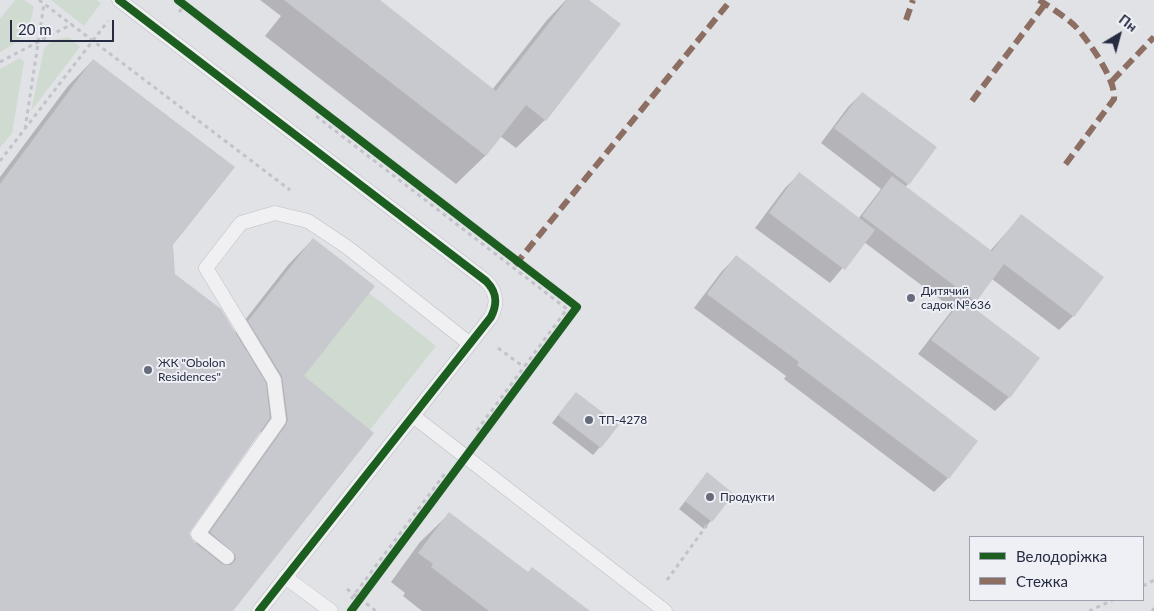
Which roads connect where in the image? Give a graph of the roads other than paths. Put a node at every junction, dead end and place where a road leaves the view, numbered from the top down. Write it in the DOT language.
graph roads {
  1 [pos="121,1"];
  2 [pos="470,344"];
  3 [pos="413,416"];
  4 [pos="227,557"];
  5 [pos="285,577"];
  6 [pos="259,611"];
  7 [pos="331,611"];
  8 [pos="664,611"];
  1 -- 2 [label="lane"];
  2 -- 3 [label="lane"];
  2 -- 4 [label="lane"];
  3 -- 5 [label="lane"];
  3 -- 8 [label="lane"];
  5 -- 6 [label="lane"];
  5 -- 7 [label="lane"];
}
